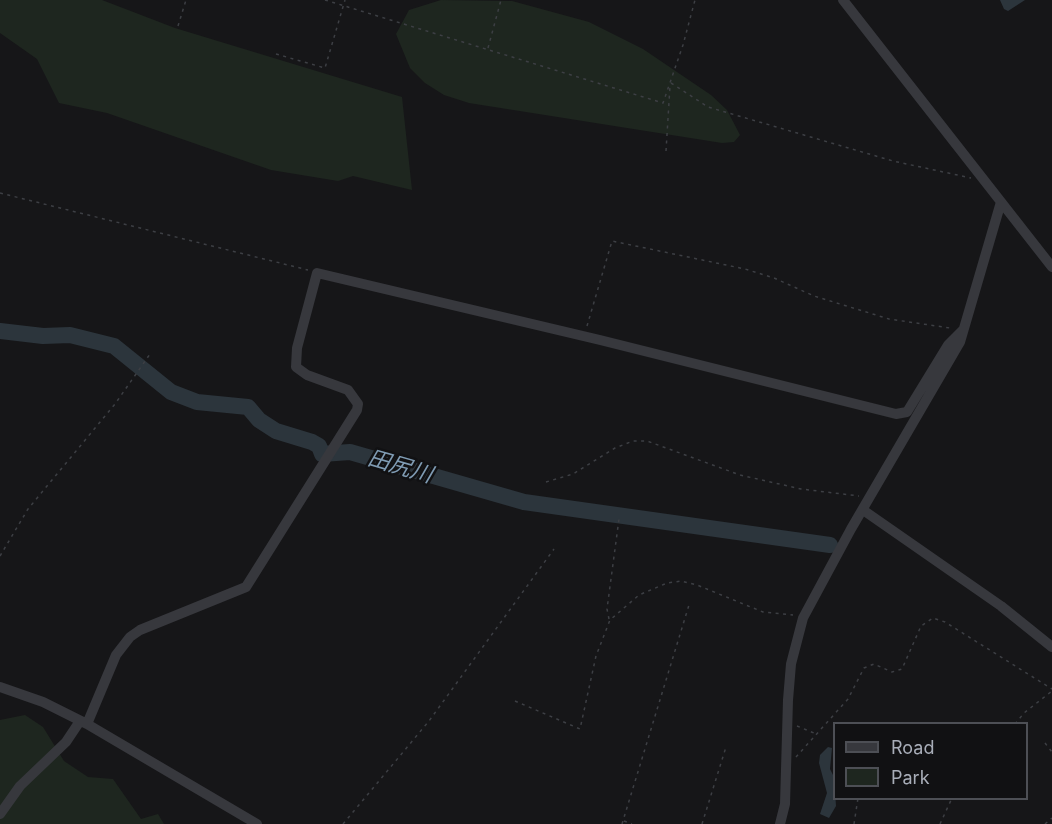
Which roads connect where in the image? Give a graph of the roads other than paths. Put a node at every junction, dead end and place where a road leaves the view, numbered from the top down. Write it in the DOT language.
graph roads {
  1 [pos="843,0"];
  2 [pos="1001,202"];
  3 [pos="1052,267"];
  4 [pos="963,330"];
  5 [pos="865,506"];
  6 [pos="1052,647"];
  7 [pos="0,687"];
  8 [pos="84,723"];
  9 [pos="0,814"];
  10 [pos="257,824"];
  11 [pos="780,824"];
  1 -- 2 [label="street"];
  2 -- 3 [label="street"];
  2 -- 4 [label="street"];
  4 -- 5 [label="street"];
  4 -- 8 [label="street"];
  5 -- 6 [label="street"];
  5 -- 11 [label="street"];
  7 -- 8 [label="street"];
  8 -- 9 [label="street"];
  8 -- 10 [label="street"];
}
